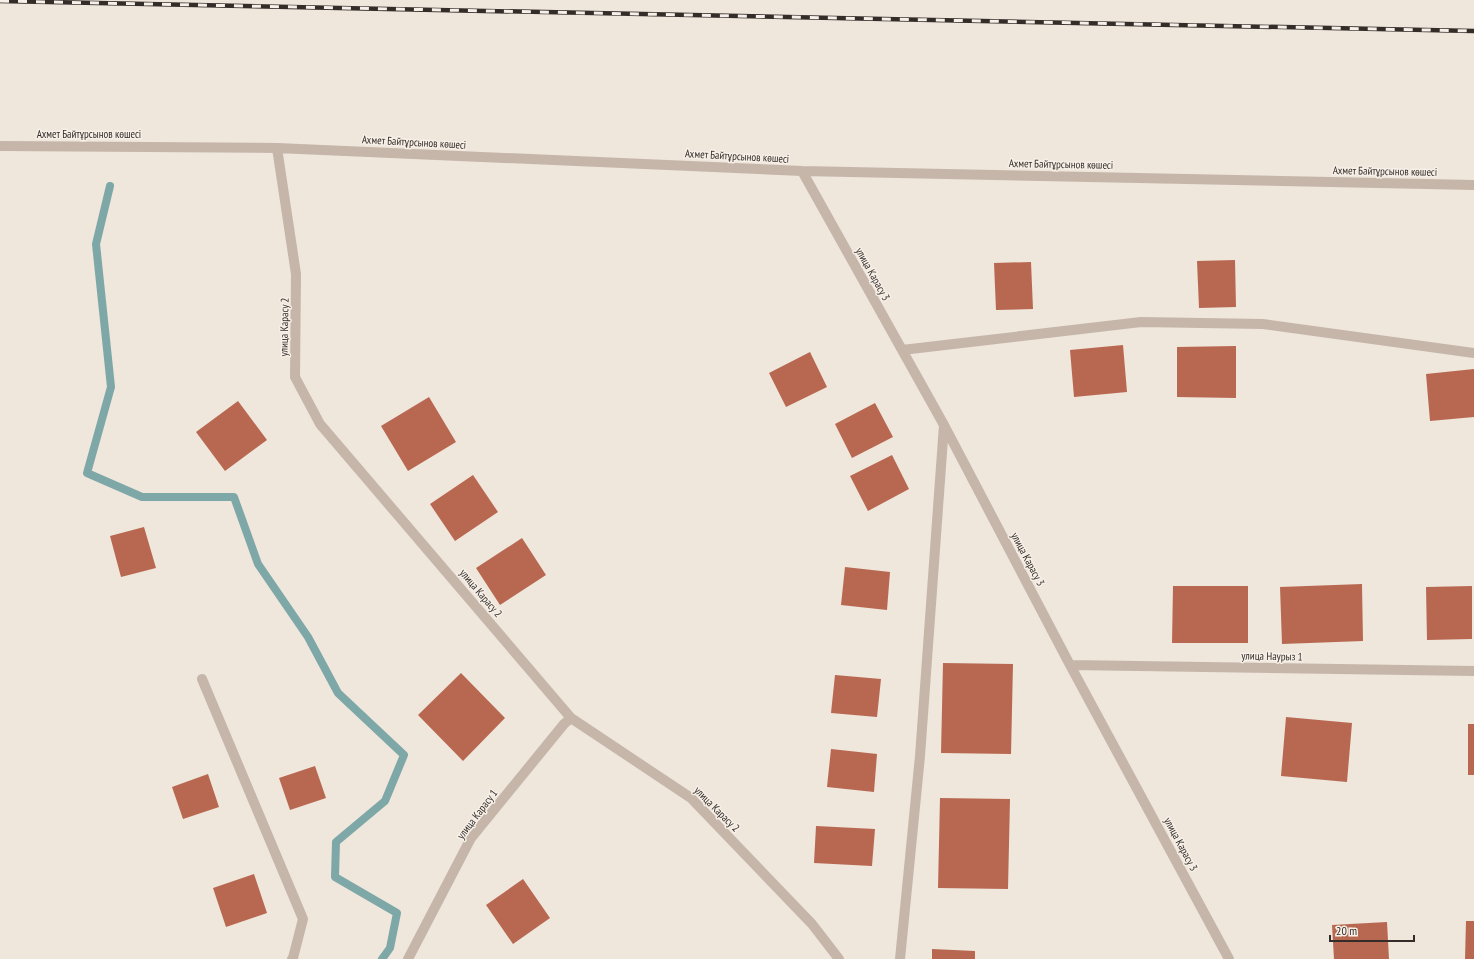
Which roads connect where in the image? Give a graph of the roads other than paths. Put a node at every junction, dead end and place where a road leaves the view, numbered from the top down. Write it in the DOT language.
graph roads {
  1 [pos="0,146"];
  2 [pos="277,148"];
  3 [pos="802,171"];
  4 [pos="1474,185"];
  5 [pos="902,350"];
  6 [pos="1474,353"];
  7 [pos="944,425"];
  8 [pos="1070,665"];
  9 [pos="1474,671"];
  10 [pos="202,679"];
  11 [pos="571,718"];
  12 [pos="292,959"];
  13 [pos="408,959"];
  14 [pos="839,959"];
  15 [pos="900,959"];
  16 [pos="1229,959"];
  1 -- 2 [label="street, Ахмет Байтұрсынов көшесі"];
  2 -- 3 [label="street, Ахмет Байтұрсынов көшесі"];
  2 -- 11 [label="street, улица Карасу 2"];
  3 -- 4 [label="street, Ахмет Байтұрсынов көшесі"];
  3 -- 5 [label="street, улица Карасу 3"];
  5 -- 6 [label="street"];
  5 -- 7 [label="street, улица Карасу 3"];
  7 -- 8 [label="street, улица Карасу 3"];
  7 -- 15 [label="street"];
  8 -- 9 [label="street, улица Наурыз 1"];
  8 -- 16 [label="street, улица Карасу 3"];
  10 -- 12 [label="street"];
  11 -- 13 [label="street, улица Карасу 1"];
  11 -- 14 [label="street, улица Карасу 2"];
}
